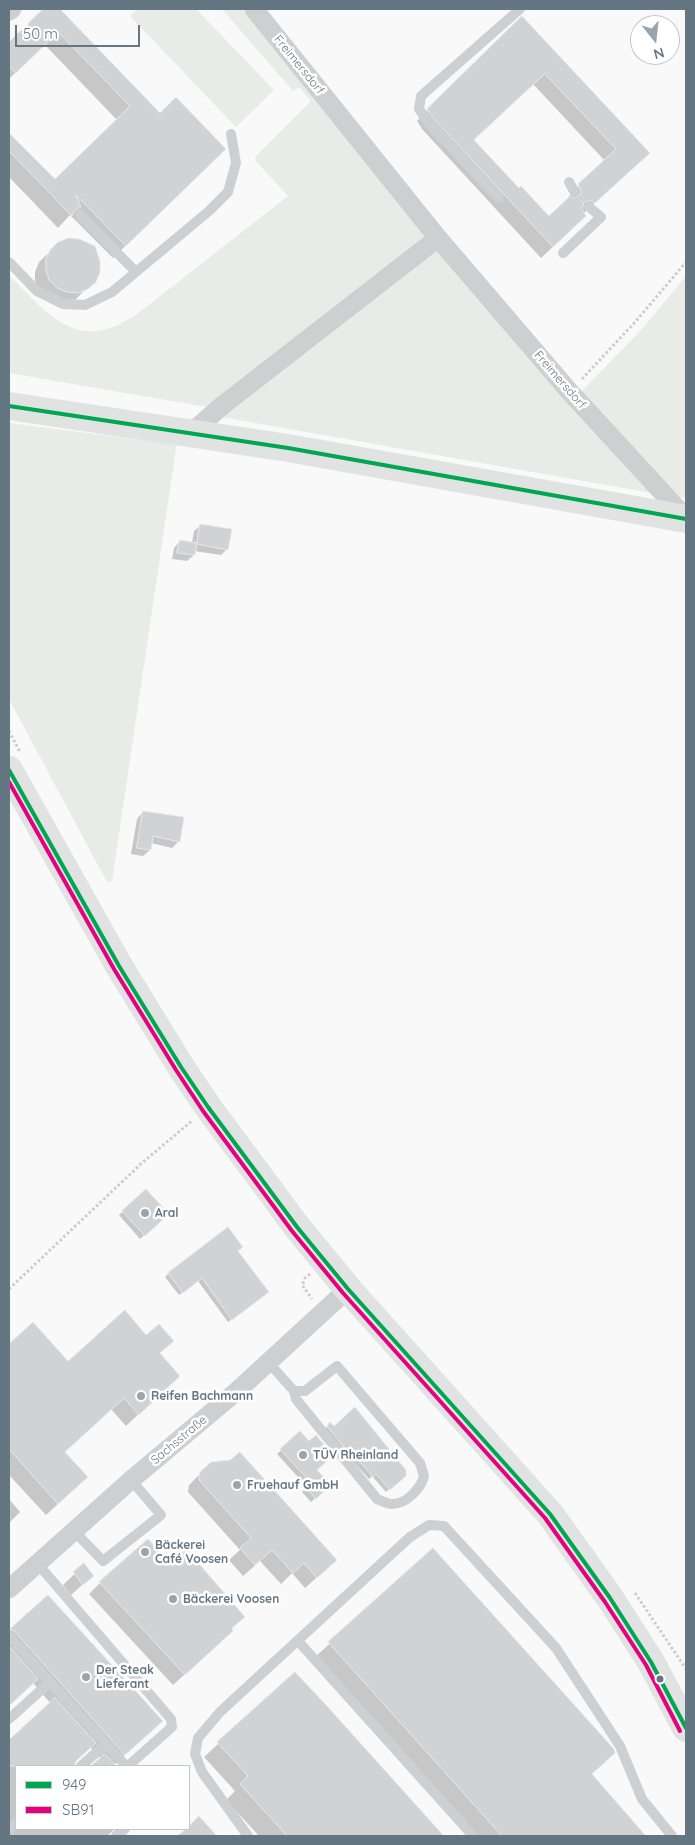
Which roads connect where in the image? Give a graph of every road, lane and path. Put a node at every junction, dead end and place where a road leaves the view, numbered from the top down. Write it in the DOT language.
graph roads {
  1 [pos="254,9"];
  2 [pos="520,9"];
  3 [pos="231,134"];
  4 [pos="499,198"];
  5 [pos="589,207"];
  6 [pos="80,214"];
  7 [pos="438,238"];
  8 [pos="563,253"];
  9 [pos="9,262"];
  10 [pos="686,262"];
  11 [pos="136,272"];
  12 [pos="569,392"];
  13 [pos="9,406"];
  14 [pos="192,432"];
  15 [pos="686,519"];
  16 [pos="9,770"];
  17 [pos="208,1106"];
  18 [pos="9,1289"];
  19 [pos="348,1290"];
  20 [pos="268,1362"];
  21 [pos="294,1391"];
  22 [pos="131,1480"];
  23 [pos="74,1531"];
  24 [pos="37,1563"];
  25 [pos="9,1589"];
  26 [pos="9,1636"];
  27 [pos="298,1641"];
  28 [pos="50,1682"];
  29 [pos="9,1719"];
  30 [pos="686,1728"];
  31 [pos="106,1744"];
  32 [pos="82,1765"];
  33 [pos="126,1765"];
  34 [pos="128,1765"];
  35 [pos="248,1836"];
  36 [pos="473,1836"];
  37 [pos="672,1836"];
  1 -- 7 [label="street, Freimersdorf"];
  2 -- 4 [label="lane"];
  3 -- 11 [label="lane"];
  5 -- 8 [label="lane"];
  6 -- 11 [label="lane"];
  7 -- 12 [label="street, Freimersdorf"];
  7 -- 14 [label="street"];
  9 -- 11 [label="lane"];
  10 -- 12 [label="path"];
  12 -- 15 [label="street, Freimersdorf"];
  13 -- 14 [label="main road"];
  14 -- 15 [label="main road"];
  16 -- 17 [label="main road"];
  17 -- 18 [label="path"];
  17 -- 19 [label="main road"];
  19 -- 20 [label="street, Sachsstraße"];
  19 -- 30 [label="main road"];
  20 -- 21 [label="lane"];
  20 -- 22 [label="street, Sachsstraße"];
  21 -- 21 [label="lane"];
  22 -- 23 [label="street, Sachsstraße"];
  22 -- 23 [label="lane"];
  23 -- 24 [label="street, Sachsstraße"];
  24 -- 25 [label="street, Sachsstraße"];
  24 -- 34 [label="lane"];
  26 -- 28 [label="lane"];
  27 -- 35 [label="lane"];
  27 -- 36 [label="lane"];
  27 -- 37 [label="lane"];
  28 -- 29 [label="lane"];
  28 -- 31 [label="lane"];
  31 -- 32 [label="lane"];
  31 -- 33 [label="lane"];
}
